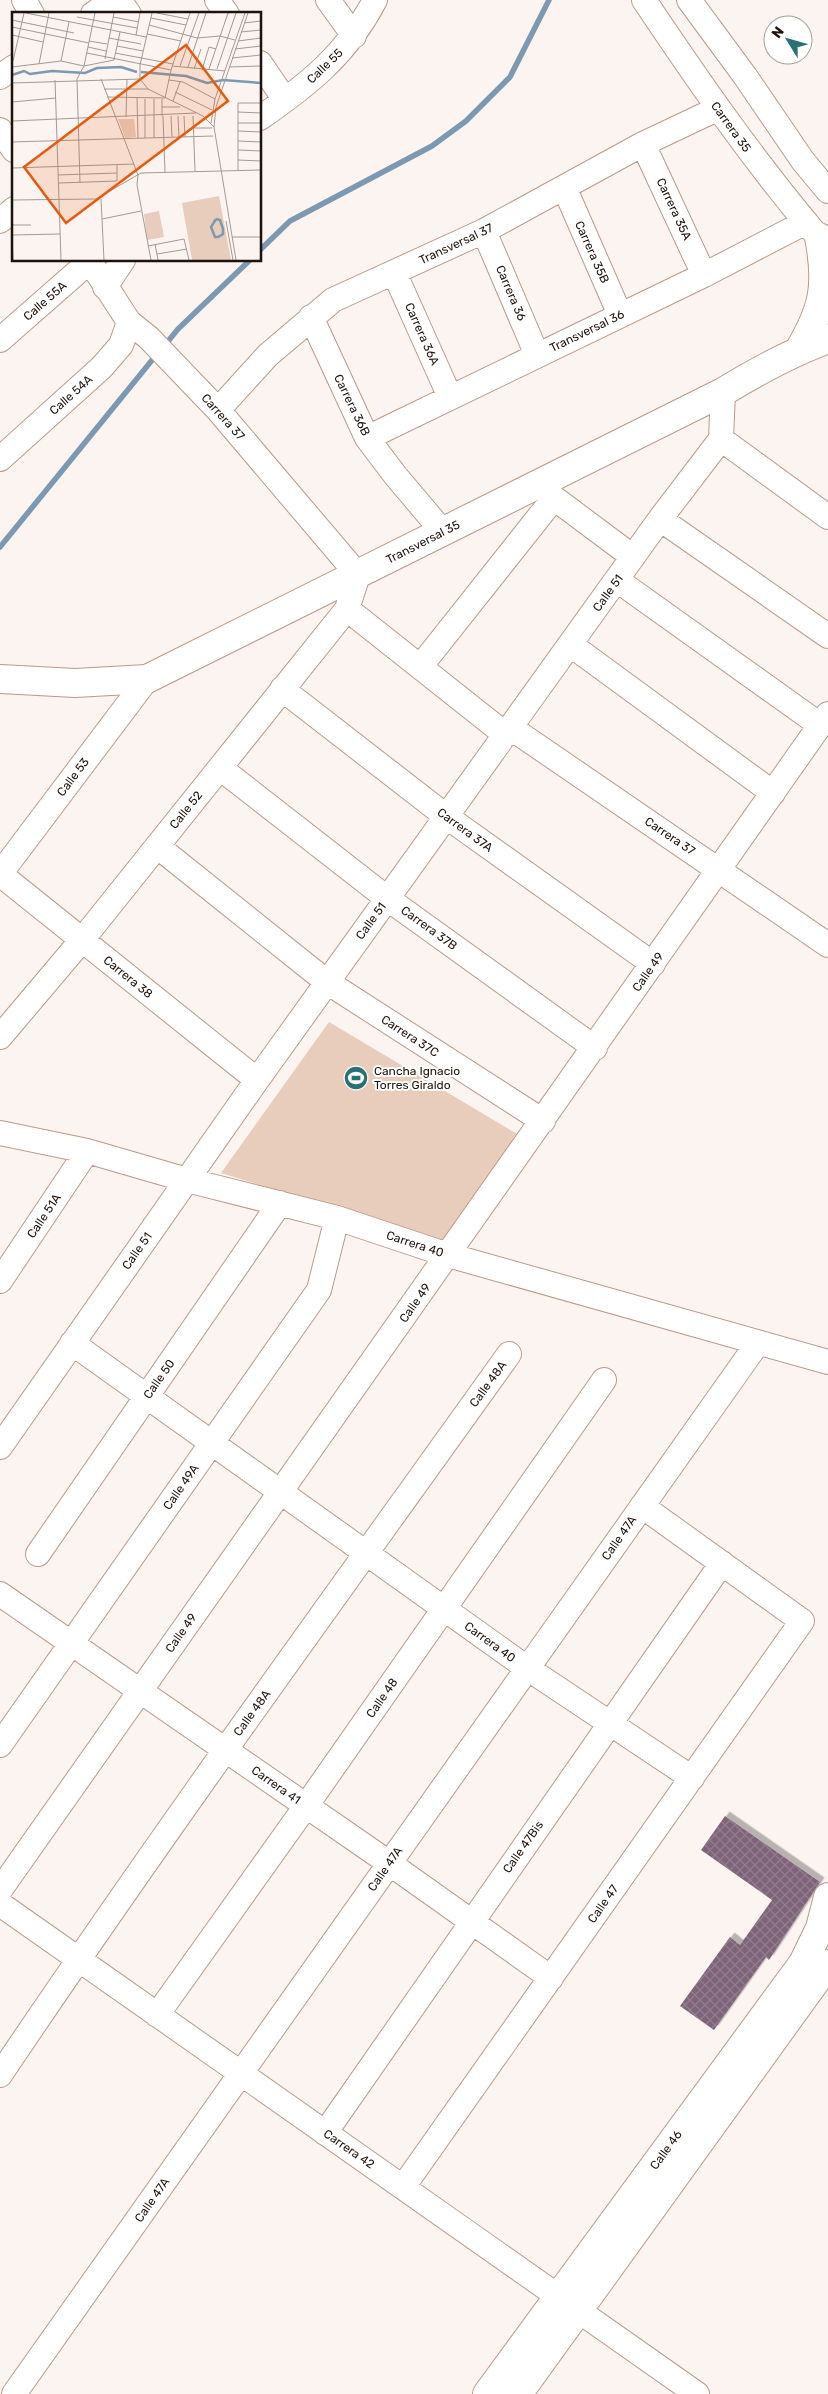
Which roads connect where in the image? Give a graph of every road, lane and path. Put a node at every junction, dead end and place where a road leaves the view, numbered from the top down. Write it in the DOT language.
graph roads {
  1 [pos="24,0"];
  2 [pos="113,0"];
  3 [pos="119,0"];
  4 [pos="218,0"];
  5 [pos="328,0"];
  6 [pos="375,0"];
  7 [pos="644,0"];
  8 [pos="689,0"];
  9 [pos="31,12"];
  10 [pos="96,12"];
  11 [pos="128,12"];
  12 [pos="226,12"];
  13 [pos="354,36"];
  14 [pos="261,64"];
  15 [pos="12,68"];
  16 [pos="0,77"];
  17 [pos="285,100"];
  18 [pos="717,109"];
  19 [pos="261,117"];
  20 [pos="0,130"];
  21 [pos="643,144"];
  22 [pos="12,147"];
  23 [pos="565,189"];
  24 [pos="828,190"];
  25 [pos="12,211"];
  26 [pos="0,221"];
  27 [pos="484,231"];
  28 [pos="817,235"];
  29 [pos="89,261"];
  30 [pos="121,261"];
  31 [pos="394,272"];
  32 [pos="704,274"];
  33 [pos="106,287"];
  34 [pos="620,315"];
  35 [pos="311,317"];
  36 [pos="129,322"];
  37 [pos="828,339"];
  38 [pos="0,340"];
  39 [pos="799,350"];
  40 [pos="537,355"];
  41 [pos="723,392"];
  42 [pos="450,397"];
  43 [pos="218,410"];
  44 [pos="367,438"];
  45 [pos="721,439"];
  46 [pos="0,459"];
  47 [pos="545,492"];
  48 [pos="828,517"];
  49 [pos="660,519"];
  50 [pos="443,532"];
  51 [pos="633,557"];
  52 [pos="358,575"];
  53 [pos="617,580"];
  54 [pos="347,608"];
  55 [pos="828,636"];
  56 [pos="571,645"];
  57 [pos="420,667"];
  58 [pos="147,679"];
  59 [pos="0,680"];
  60 [pos="282,689"];
  61 [pos="824,720"];
  62 [pos="508,731"];
  63 [pos="220,768"];
  64 [pos="773,793"];
  65 [pos="447,817"];
  66 [pos="157,846"];
  67 [pos="719,870"];
  68 [pos="0,874"];
  69 [pos="388,898"];
  70 [pos="82,940"];
  71 [pos="828,945"];
  72 [pos="653,964"];
  73 [pos="327,982"];
  74 [pos="0,1037"];
  75 [pos="595,1048"];
  76 [pos="257,1080"];
  77 [pos="543,1122"];
  78 [pos="0,1133"];
  79 [pos="87,1151"];
  80 [pos="187,1180"];
  81 [pos="280,1204"];
  82 [pos="337,1218"];
  83 [pos="448,1255"];
  84 [pos="0,1281"];
  85 [pos="72,1343"];
  86 [pos="756,1344"];
  87 [pos="509,1354"];
  88 [pos="828,1362"];
  89 [pos="604,1380"];
  90 [pos="147,1397"];
  91 [pos="212,1444"];
  92 [pos="0,1447"];
  93 [pos="280,1493"];
  94 [pos="642,1506"];
  95 [pos="366,1553"];
  96 [pos="38,1554"];
  97 [pos="722,1563"];
  98 [pos="0,1594"];
  99 [pos="444,1609"];
  100 [pos="71,1644"];
  101 [pos="527,1668"];
  102 [pos="139,1692"];
  103 [pos="610,1723"];
  104 [pos="0,1746"];
  105 [pos="225,1750"];
  106 [pos="692,1778"];
  107 [pos="306,1806"];
  108 [pos="389,1863"];
  109 [pos="0,1890"];
  110 [pos="828,1897"];
  111 [pos="0,1904"];
  112 [pos="470,1922"];
  113 [pos="78,1959"];
  114 [pos="828,1964"];
  115 [pos="551,1978"];
  116 [pos="157,2015"];
  117 [pos="241,2074"];
  118 [pos="0,2075"];
  119 [pos="325,2133"];
  120 [pos="403,2187"];
  121 [pos="568,2304"];
  122 [pos="14,2394"];
  123 [pos="486,2394"];
  124 [pos="518,2394"];
  125 [pos="697,2394"];
  1 -- 9 [label="street"];
  2 -- 10 [label="street"];
  3 -- 11 [label="street"];
  4 -- 12 [label="street"];
  5 -- 13 [label="street"];
  6 -- 13 [label="street, Calle 55"];
  7 -- 18 [label="street, Carrera 35"];
  8 -- 24 [label="street"];
  13 -- 17 [label="street, Calle 55"];
  14 -- 17 [label="street"];
  15 -- 16 [label="street"];
  17 -- 19 [label="street, Calle 55"];
  18 -- 21 [label="street, Transversal 37"];
  18 -- 28 [label="street, Carrera 35"];
  20 -- 22 [label="street"];
  21 -- 23 [label="street, Transversal 37"];
  21 -- 32 [label="street, Carrera 35A"];
  23 -- 27 [label="street, Transversal 37"];
  23 -- 34 [label="street, Carrera 35B"];
  25 -- 26 [label="street"];
  27 -- 31 [label="street, Transversal 37"];
  27 -- 40 [label="street, Carrera 36"];
  28 -- 32 [label="street, Transversal 36"];
  28 -- 39 [label="main road"];
  29 -- 33 [label="street, Carrera 37"];
  29 -- 38 [label="street, Calle 55A"];
  30 -- 33 [label="street"];
  31 -- 35 [label="street, Transversal 37"];
  31 -- 42 [label="street, Carrera 36A"];
  32 -- 34 [label="street, Transversal 36"];
  33 -- 36 [label="street, Carrera 37"];
  34 -- 40 [label="street, Transversal 36"];
  35 -- 43 [label="street, Transversal 37"];
  35 -- 44 [label="street, Carrera 36B"];
  36 -- 43 [label="street, Carrera 37"];
  36 -- 46 [label="street, Calle 54A"];
  37 -- 39 [label="main road, Transversal 35"];
  39 -- 41 [label="main road, Transversal 35"];
  40 -- 42 [label="street, Transversal 36"];
  41 -- 45 [label="street"];
  41 -- 47 [label="main road, Transversal 35"];
  42 -- 44 [label="street, Transversal 36"];
  43 -- 52 [label="street, Carrera 37"];
  44 -- 50 [label="street, Carrera 36B"];
  45 -- 48 [label="street"];
  45 -- 49 [label="street, Calle 51"];
  47 -- 50 [label="main road, Transversal 35"];
  47 -- 51 [label="street"];
  47 -- 57 [label="street"];
  49 -- 51 [label="street, Calle 51"];
  49 -- 55 [label="street"];
  50 -- 52 [label="main road, Transversal 35"];
  51 -- 53 [label="street, Calle 51"];
  52 -- 54 [label="street, Calle 52"];
  52 -- 58 [label="main road, Transversal 35"];
  53 -- 56 [label="street, Calle 51"];
  53 -- 61 [label="street"];
  54 -- 57 [label="street, Carrera 37"];
  54 -- 60 [label="street, Calle 52"];
  56 -- 62 [label="street, Calle 51"];
  56 -- 64 [label="street"];
  57 -- 62 [label="street, Carrera 37"];
  58 -- 59 [label="main road, Transversal 35"];
  58 -- 68 [label="street, Calle 53"];
  60 -- 63 [label="street, Calle 52"];
  60 -- 65 [label="street, Carrera 37A"];
  61 -- 64 [label="street, Calle 49"];
  62 -- 65 [label="street, Calle 51"];
  62 -- 67 [label="street, Carrera 37"];
  63 -- 66 [label="street, Calle 52"];
  63 -- 69 [label="street, Carrera 37B"];
  64 -- 67 [label="street, Calle 49"];
  65 -- 69 [label="street, Calle 51"];
  65 -- 72 [label="street, Carrera 37A"];
  66 -- 70 [label="street, Calle 52"];
  66 -- 73 [label="street, Carrera 37C"];
  67 -- 71 [label="street, Carrera 37"];
  67 -- 72 [label="street, Calle 49"];
  68 -- 70 [label="street, Carrera 38"];
  69 -- 73 [label="street, Calle 51"];
  69 -- 75 [label="street, Carrera 37B"];
  70 -- 74 [label="street, Calle 52"];
  70 -- 76 [label="street, Carrera 38"];
  72 -- 75 [label="street, Calle 49"];
  73 -- 76 [label="street, Calle 51"];
  73 -- 77 [label="street, Carrera 37C"];
  75 -- 77 [label="street, Calle 49"];
  76 -- 80 [label="street, Calle 51"];
  77 -- 83 [label="street, Calle 49"];
  78 -- 79 [label="street, Carrera 40"];
  79 -- 80 [label="street, Carrera 40"];
  79 -- 84 [label="street, Calle 51A"];
  80 -- 81 [label="street, Carrera 40"];
  80 -- 85 [label="street, Calle 51"];
  81 -- 82 [label="street, Carrera 40"];
  81 -- 90 [label="street, Calle 50"];
  82 -- 83 [label="street, Carrera 40"];
  82 -- 91 [label="street, Calle 49A"];
  83 -- 86 [label="street, Carrera 40"];
  83 -- 93 [label="street, Calle 49"];
  85 -- 90 [label="street, Carrera 40"];
  85 -- 92 [label="street, Calle 51"];
  86 -- 88 [label="street, Carrera 40"];
  86 -- 94 [label="street, Calle 47A"];
  87 -- 95 [label="street, Calle 48A"];
  89 -- 99 [label="street, Calle 48"];
  90 -- 91 [label="street, Carrera 40"];
  90 -- 96 [label="street, Calle 50"];
  91 -- 93 [label="street, Carrera 40"];
  91 -- 100 [label="street, Calle 49A"];
  93 -- 95 [label="street, Carrera 40"];
  93 -- 102 [label="street, Calle 49"];
  94 -- 97 [label="street"];
  94 -- 101 [label="street, Calle 47A"];
  95 -- 99 [label="street, Carrera 40"];
  95 -- 105 [label="street, Calle 48A"];
  97 -- 103 [label="street, Calle 47Bis"];
  97 -- 106 [label="street, Calle 47"];
  98 -- 100 [label="street, Carrera 41"];
  99 -- 101 [label="street, Carrera 40"];
  99 -- 107 [label="street, Calle 48"];
  100 -- 102 [label="street, Carrera 41"];
  100 -- 104 [label="street, Calle 49A"];
  101 -- 103 [label="street, Carrera 40"];
  101 -- 108 [label="street, Calle 47A"];
  102 -- 105 [label="street, Carrera 41"];
  102 -- 109 [label="street, Calle 49"];
  103 -- 106 [label="street, Carrera 40"];
  103 -- 112 [label="street, Calle 47Bis"];
  105 -- 107 [label="street, Carrera 41"];
  105 -- 113 [label="street, Calle 48A"];
  106 -- 115 [label="street, Calle 47"];
  107 -- 108 [label="street, Carrera 41"];
  107 -- 116 [label="street, Calle 48"];
  108 -- 112 [label="street, Carrera 41"];
  108 -- 117 [label="street, Calle 47A"];
  110 -- 121 [label="main road, Calle 46"];
  111 -- 113 [label="street, Carrera 42"];
  112 -- 115 [label="street, Carrera 41"];
  112 -- 119 [label="street, Calle 47Bis"];
  113 -- 116 [label="street, Carrera 42"];
  113 -- 118 [label="street, Calle 48A"];
  114 -- 121 [label="main road, Calle 46"];
  115 -- 120 [label="street, Calle 47"];
  116 -- 117 [label="street, Carrera 42"];
  117 -- 119 [label="street, Carrera 42"];
  117 -- 122 [label="street, Calle 47A"];
  119 -- 120 [label="street, Carrera 42"];
  120 -- 121 [label="street, Carrera 42"];
  121 -- 123 [label="main road, Calle 46"];
  121 -- 124 [label="main road, Calle 46"];
  121 -- 125 [label="street, Carrera 42"];
}
